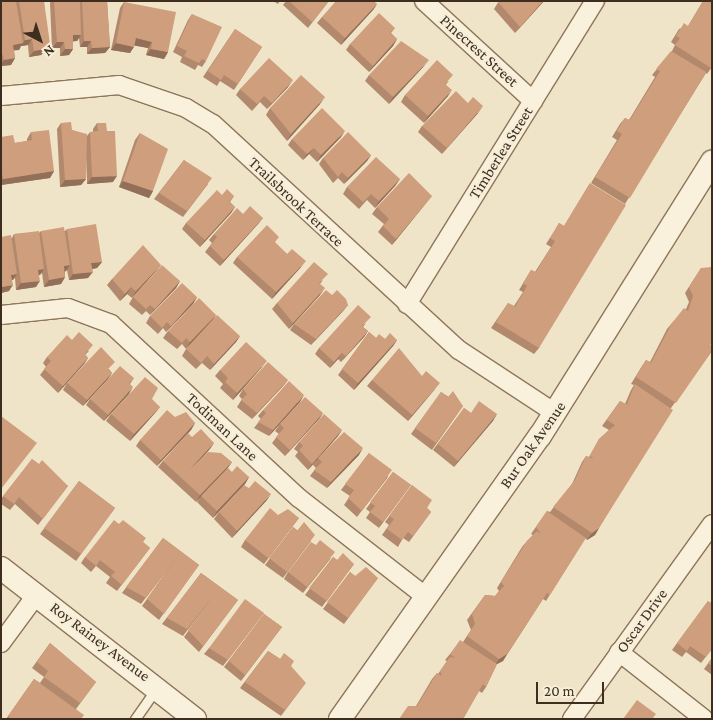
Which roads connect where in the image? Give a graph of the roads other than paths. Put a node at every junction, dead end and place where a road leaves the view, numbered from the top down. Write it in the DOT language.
graph roads {
  1 [pos="424,1"];
  2 [pos="595,1"];
  3 [pos="1,96"];
  4 [pos="534,101"];
  5 [pos="712,162"];
  6 [pos="407,304"];
  7 [pos="1,315"];
  8 [pos="555,413"];
  9 [pos="712,524"];
  10 [pos="1,568"];
  11 [pos="37,594"];
  12 [pos="426,596"];
  13 [pos="1,643"];
  14 [pos="619,652"];
  15 [pos="158,686"];
  16 [pos="135,719"];
  17 [pos="195,719"];
  18 [pos="340,719"];
  19 [pos="572,719"];
  20 [pos="704,719"];
  1 -- 4 [label="street, Pinecrest Street"];
  2 -- 4 [label="street, Timberlea Street"];
  3 -- 6 [label="street, Trailsbrook Terrace"];
  4 -- 6 [label="street, Timberlea Street"];
  5 -- 8 [label="street, Bur Oak Avenue"];
  6 -- 8 [label="street, Trailsbrook Terrace"];
  7 -- 12 [label="street, Todiman Lane"];
  8 -- 12 [label="street, Bur Oak Avenue"];
  9 -- 14 [label="street, Oscar Drive"];
  10 -- 11 [label="street, Roy Rainey Avenue"];
  11 -- 13 [label="street"];
  11 -- 15 [label="street, Roy Rainey Avenue"];
  12 -- 18 [label="street, Bur Oak Avenue"];
  14 -- 19 [label="street, Oscar Drive"];
  14 -- 20 [label="street"];
  15 -- 16 [label="lane"];
  15 -- 17 [label="street, Roy Rainey Avenue"];
}
